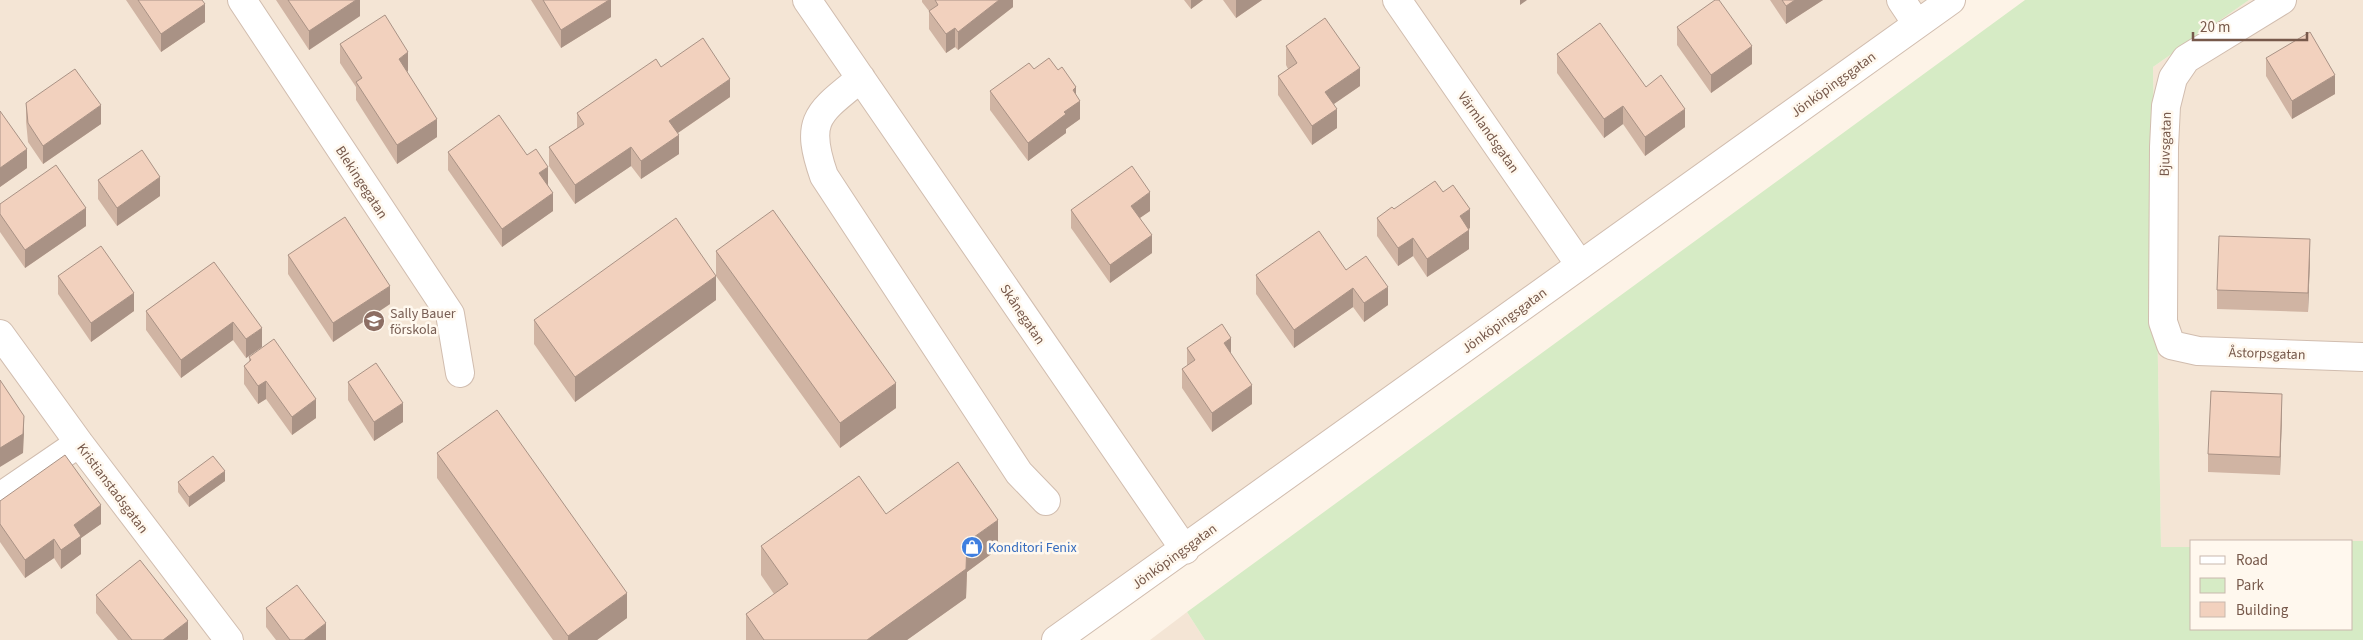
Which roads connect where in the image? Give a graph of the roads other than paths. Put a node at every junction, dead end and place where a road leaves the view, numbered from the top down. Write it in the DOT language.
graph roads {
  1 [pos="242,0"];
  2 [pos="806,0"];
  3 [pos="1398,0"];
  4 [pos="1901,0"];
  5 [pos="1951,0"];
  6 [pos="2282,0"];
  7 [pos="1917,24"];
  8 [pos="862,78"];
  9 [pos="1580,265"];
  10 [pos="0,334"];
  11 [pos="2171,345"];
  12 [pos="2363,357"];
  13 [pos="460,372"];
  14 [pos="79,443"];
  15 [pos="0,498"];
  16 [pos="1046,501"];
  17 [pos="1185,550"];
  18 [pos="229,640"];
  19 [pos="1056,640"];
  1 -- 13 [label="street, Blekingegatan"];
  2 -- 8 [label="street, Skånegatan"];
  3 -- 9 [label="street, Värmlandsgatan"];
  4 -- 7 [label="street"];
  5 -- 7 [label="street, Jönköpingsgatan"];
  6 -- 11 [label="street, Bjuvsgatan"];
  7 -- 9 [label="street, Jönköpingsgatan"];
  8 -- 16 [label="street"];
  8 -- 17 [label="street, Skånegatan"];
  9 -- 17 [label="street, Jönköpingsgatan"];
  10 -- 14 [label="street, Kristianstadsgatan"];
  11 -- 12 [label="street, Åstorpsgatan"];
  14 -- 15 [label="street"];
  14 -- 18 [label="street, Kristianstadsgatan"];
  17 -- 19 [label="street, Jönköpingsgatan"];
}
